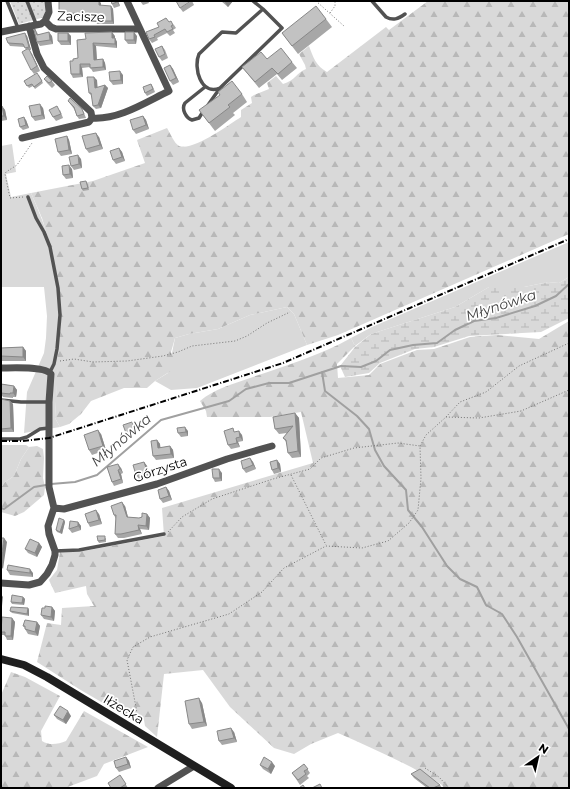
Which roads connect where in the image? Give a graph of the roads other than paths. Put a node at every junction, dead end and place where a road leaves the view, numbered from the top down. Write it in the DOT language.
graph roads {
  1 [pos="7,1"];
  2 [pos="28,1"];
  3 [pos="48,1"];
  4 [pos="127,1"];
  5 [pos="253,1"];
  6 [pos="372,1"];
  7 [pos="263,9"];
  8 [pos="404,14"];
  9 [pos="45,21"];
  10 [pos="32,25"];
  11 [pos="18,28"];
  12 [pos="282,28"];
  13 [pos="288,28"];
  14 [pos="140,29"];
  15 [pos="1,32"];
  16 [pos="205,87"];
  17 [pos="220,88"];
  18 [pos="92,118"];
  19 [pos="22,138"];
  20 [pos="28,197"];
  21 [pos="1,368"];
  22 [pos="50,372"];
  23 [pos="1,400"];
  24 [pos="49,402"];
  25 [pos="49,428"];
  26 [pos="1,439"];
  27 [pos="272,446"];
  28 [pos="54,508"];
  29 [pos="164,534"];
  30 [pos="55,551"];
  31 [pos="1,583"];
  32 [pos="1,659"];
  33 [pos="194,766"];
  34 [pos="158,788"];
  35 [pos="231,788"];
  1 -- 11 [label="lane"];
  2 -- 10 [label="lane"];
  3 -- 9 [label="street"];
  4 -- 14 [label="street"];
  5 -- 7 [label="lane"];
  6 -- 8 [label="lane"];
  7 -- 12 [label="lane"];
  7 -- 16 [label="lane"];
  9 -- 10 [label="street, Zacisze"];
  9 -- 14 [label="street, Zacisze"];
  10 -- 11 [label="street, Zacisze"];
  10 -- 18 [label="street"];
  11 -- 15 [label="street, Zacisze"];
  12 -- 13 [label="lane"];
  12 -- 17 [label="lane"];
  14 -- 18 [label="street"];
  16 -- 17 [label="lane"];
  16 -- 17 [label="lane"];
  18 -- 19 [label="street"];
  20 -- 22 [label="lane"];
  21 -- 22 [label="street"];
  22 -- 24 [label="street"];
  23 -- 24 [label="lane"];
  24 -- 25 [label="street"];
  25 -- 26 [label="lane"];
  25 -- 28 [label="street"];
  27 -- 28 [label="street, Górzysta"];
  28 -- 30 [label="street"];
  29 -- 30 [label="lane"];
  30 -- 31 [label="street"];
  32 -- 33 [label="main road, Iłżecka"];
  33 -- 34 [label="street"];
  33 -- 35 [label="main road, Iłżecka"];
}
